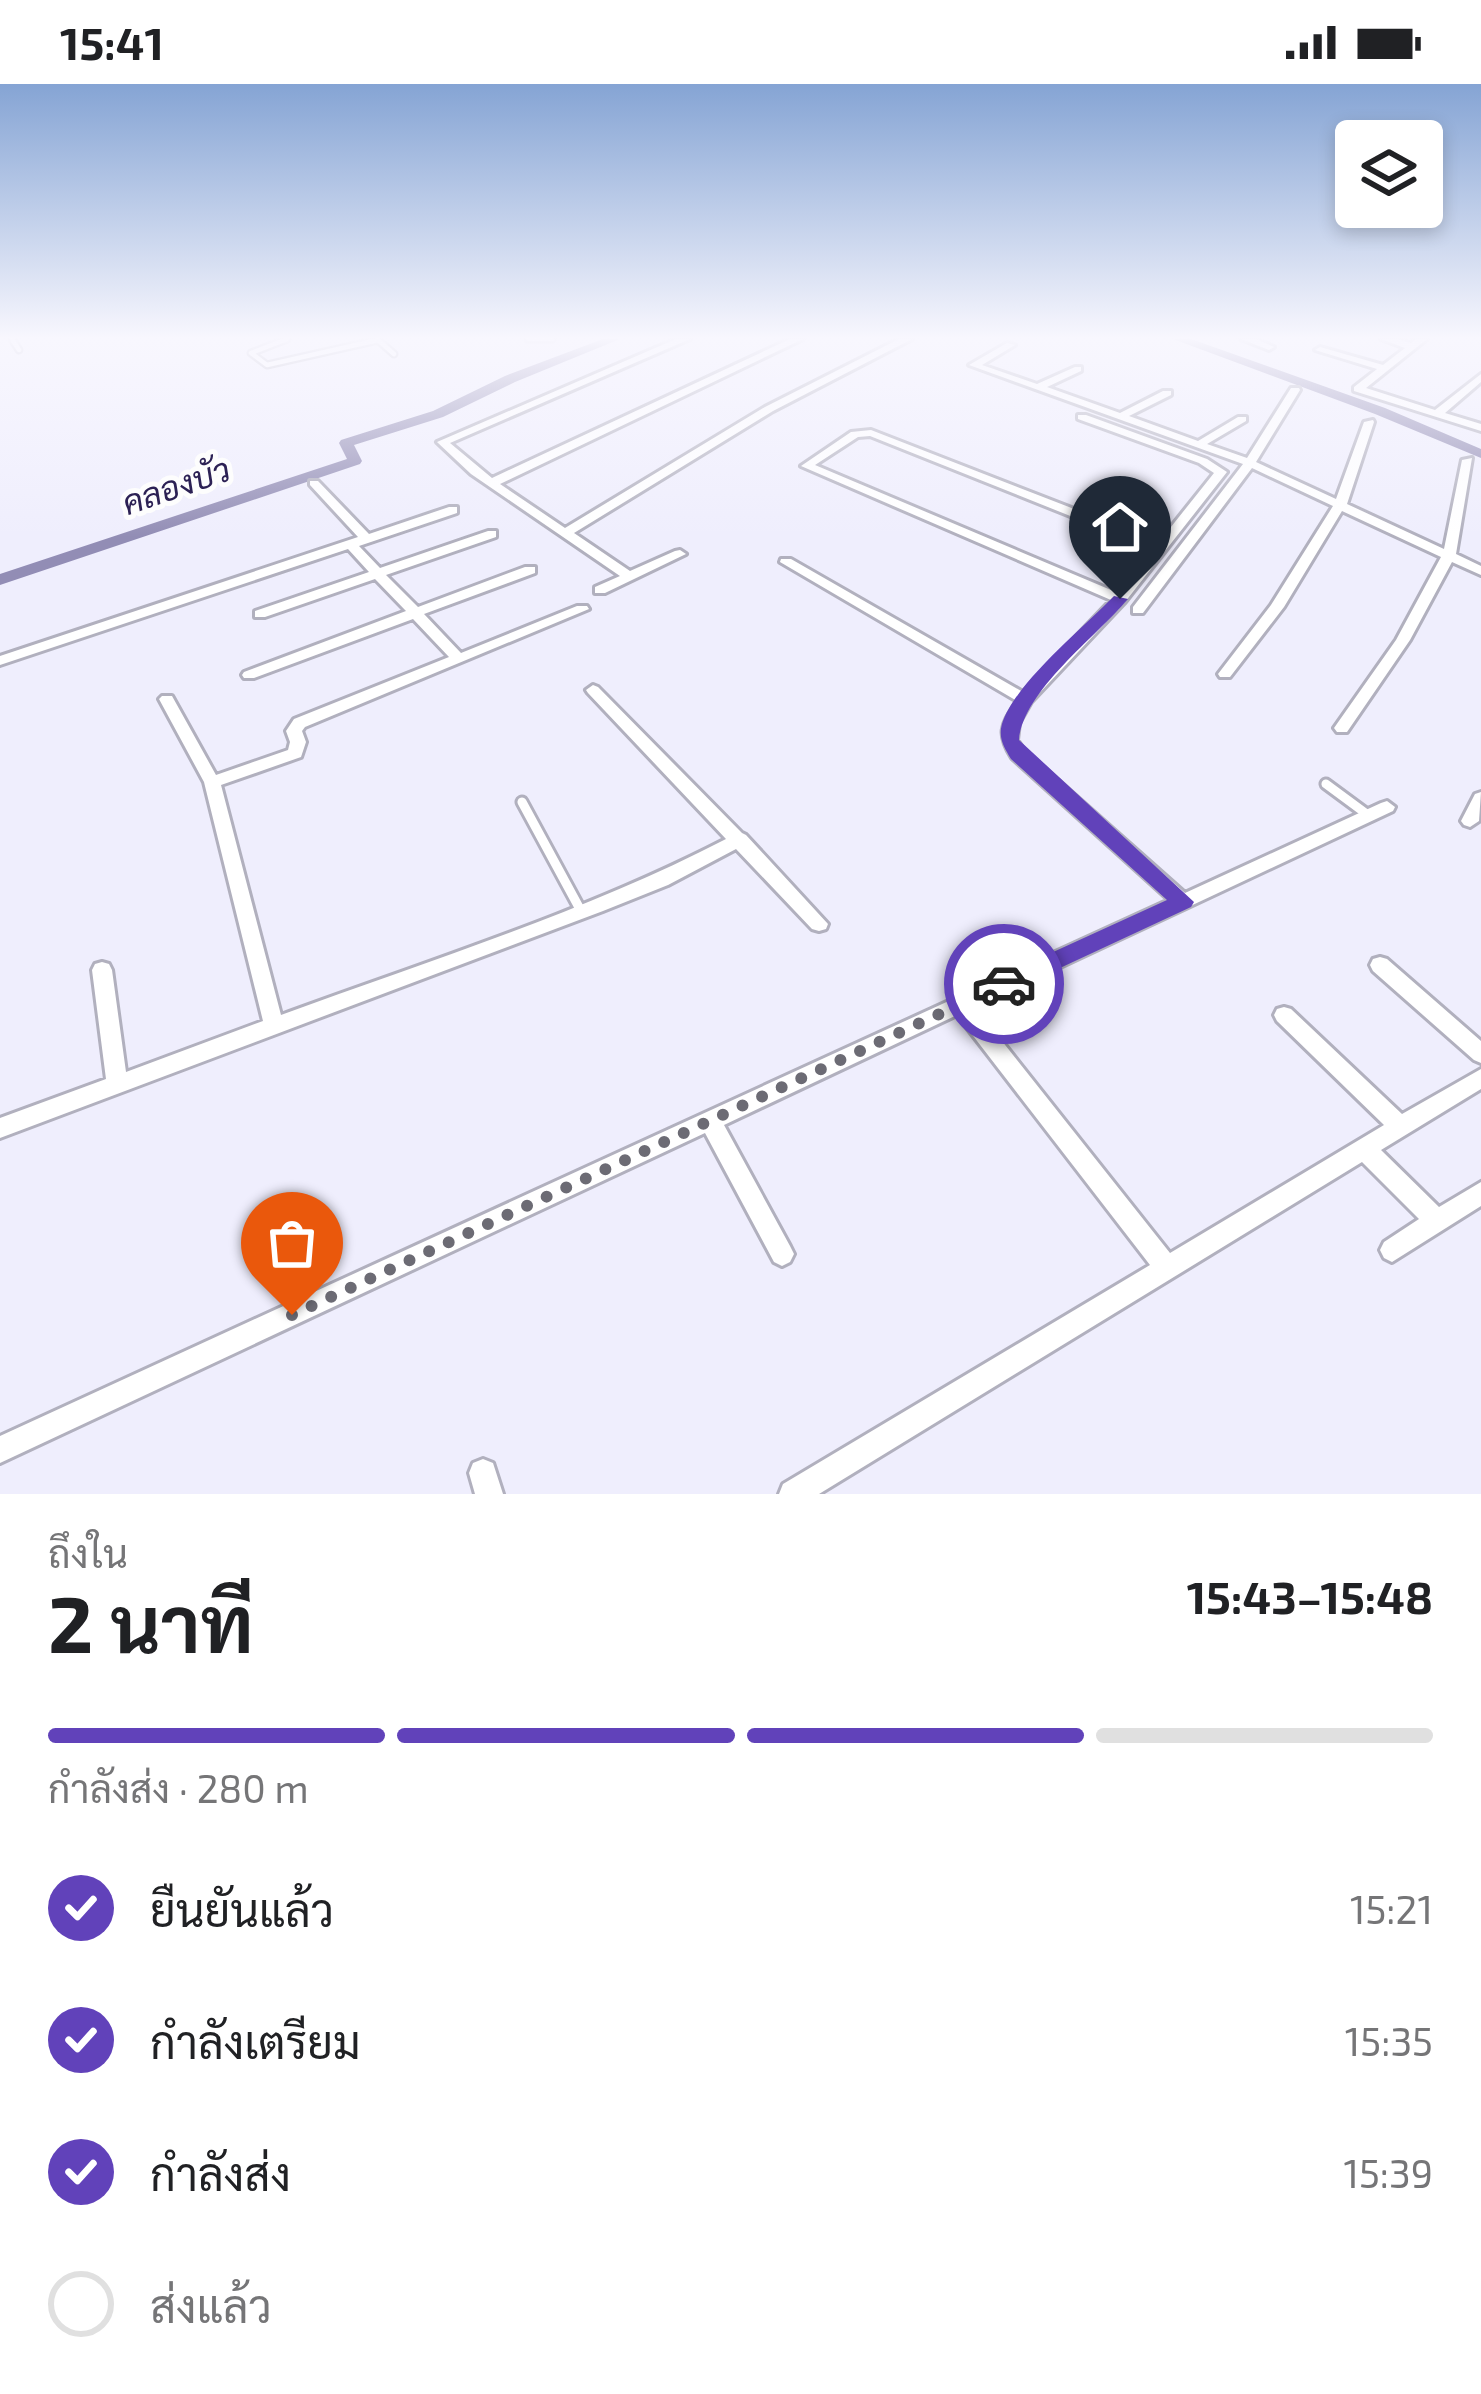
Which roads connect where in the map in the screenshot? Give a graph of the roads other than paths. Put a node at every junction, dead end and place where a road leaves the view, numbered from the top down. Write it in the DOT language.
graph roads {
  1 [pos="530,405"];
  2 [pos="659,405"];
  3 [pos="777,405"];
  4 [pos="1085,405"];
  5 [pos="1144,405"];
  6 [pos="1286,405"];
  7 [pos="1405,405"];
  8 [pos="1448,405"];
  9 [pos="1436,415"];
  10 [pos="1082,417"];
  11 [pos="1120,417"];
  12 [pos="1242,419"];
  13 [pos="1369,422"];
  14 [pos="1481,428"];
  15 [pos="1198,446"];
  16 [pos="1468,460"];
  17 [pos="1250,463"];
  18 [pos="314,483"];
  19 [pos="493,483"];
  20 [pos="1341,503"];
  21 [pos="453,509"];
  22 [pos="565,533"];
  23 [pos="492,534"];
  24 [pos="366,538"];
  25 [pos="350,544"];
  26 [pos="1161,548"];
  27 [pos="680,554"];
  28 [pos="1449,555"];
  29 [pos="786,562"];
  30 [pos="530,570"];
  31 [pos="1481,571"];
  32 [pos="378,573"];
  33 [pos="629,577"];
  34 [pos="600,590"];
  35 [pos="1120,599"];
  36 [pos="582,608"];
  37 [pos="1138,610"];
  38 [pos="417,613"];
  39 [pos="260,614"];
  40 [pos="458,658"];
  41 [pos="0,661"];
  42 [pos="1225,674"];
  43 [pos="249,675"];
  44 [pos="593,690"];
  45 [pos="166,699"];
  46 [pos="1024,699"];
  47 [pos="1342,728"];
  48 [pos="212,782"];
  49 [pos="1326,784"];
  50 [pos="1481,798"];
  51 [pos="522,802"];
  52 [pos="1378,811"];
  53 [pos="1470,821"];
  54 [pos="740,839"];
  55 [pos="1183,902"];
  56 [pos="582,912"];
  57 [pos="819,924"];
  58 [pos="1380,964"];
  59 [pos="103,970"];
  60 [pos="961,1004"];
  61 [pos="1284,1015"];
  62 [pos="274,1025"];
  63 [pos="1481,1054"];
  64 [pos="1481,1078"];
  65 [pos="117,1083"];
  66 [pos="710,1121"];
  67 [pos="1400,1126"];
  68 [pos="0,1128"];
  69 [pos="1364,1148"];
  70 [pos="1481,1193"];
  71 [pos="1437,1221"];
  72 [pos="1392,1250"];
  73 [pos="782,1254"];
  74 [pos="1166,1268"];
  75 [pos="0,1450"];
  76 [pos="793,1494"];
  1 -- 19 [label="street"];
  2 -- 19 [label="street"];
  3 -- 22 [label="street"];
  4 -- 11 [label="street"];
  5 -- 11 [label="street"];
  6 -- 17 [label="street"];
  7 -- 9 [label="street"];
  8 -- 9 [label="street"];
  9 -- 14 [label="street"];
  10 -- 26 [label="street"];
  11 -- 15 [label="street"];
  12 -- 15 [label="street"];
  13 -- 20 [label="street"];
  15 -- 17 [label="street"];
  16 -- 28 [label="street"];
  17 -- 20 [label="street"];
  17 -- 37 [label="street"];
  18 -- 24 [label="street"];
  19 -- 22 [label="street"];
  20 -- 28 [label="street"];
  20 -- 42 [label="street"];
  21 -- 24 [label="street"];
  22 -- 33 [label="street"];
  23 -- 32 [label="street"];
  24 -- 25 [label="street"];
  25 -- 32 [label="street"];
  25 -- 41 [label="street"];
  26 -- 35 [label="street"];
  26 -- 35 [label="street"];
  27 -- 33 [label="street"];
  28 -- 31 [label="street"];
  28 -- 47 [label="street"];
  29 -- 46 [label="street"];
  30 -- 38 [label="street"];
  32 -- 38 [label="street"];
  32 -- 39 [label="street"];
  33 -- 34 [label="street"];
  35 -- 46 [label="street"];
  36 -- 40 [label="street"];
  38 -- 40 [label="street"];
  38 -- 43 [label="street"];
  40 -- 48 [label="street"];
  44 -- 54 [label="street"];
  45 -- 48 [label="street"];
  46 -- 55 [label="street"];
  48 -- 62 [label="street"];
  49 -- 52 [label="lane"];
  50 -- 53 [label="street"];
  51 -- 56 [label="lane"];
  52 -- 55 [label="street"];
  54 -- 56 [label="street"];
  54 -- 57 [label="street"];
  55 -- 60 [label="street"];
  56 -- 62 [label="street"];
  58 -- 63 [label="street"];
  59 -- 65 [label="street"];
  60 -- 66 [label="street"];
  60 -- 74 [label="street"];
  61 -- 67 [label="street"];
  62 -- 65 [label="street"];
  64 -- 67 [label="street"];
  65 -- 68 [label="street"];
  66 -- 73 [label="street"];
  66 -- 75 [label="street"];
  67 -- 69 [label="street"];
  69 -- 71 [label="street"];
  69 -- 74 [label="street"];
  70 -- 71 [label="street"];
  71 -- 72 [label="street"];
  74 -- 76 [label="street"];
}
